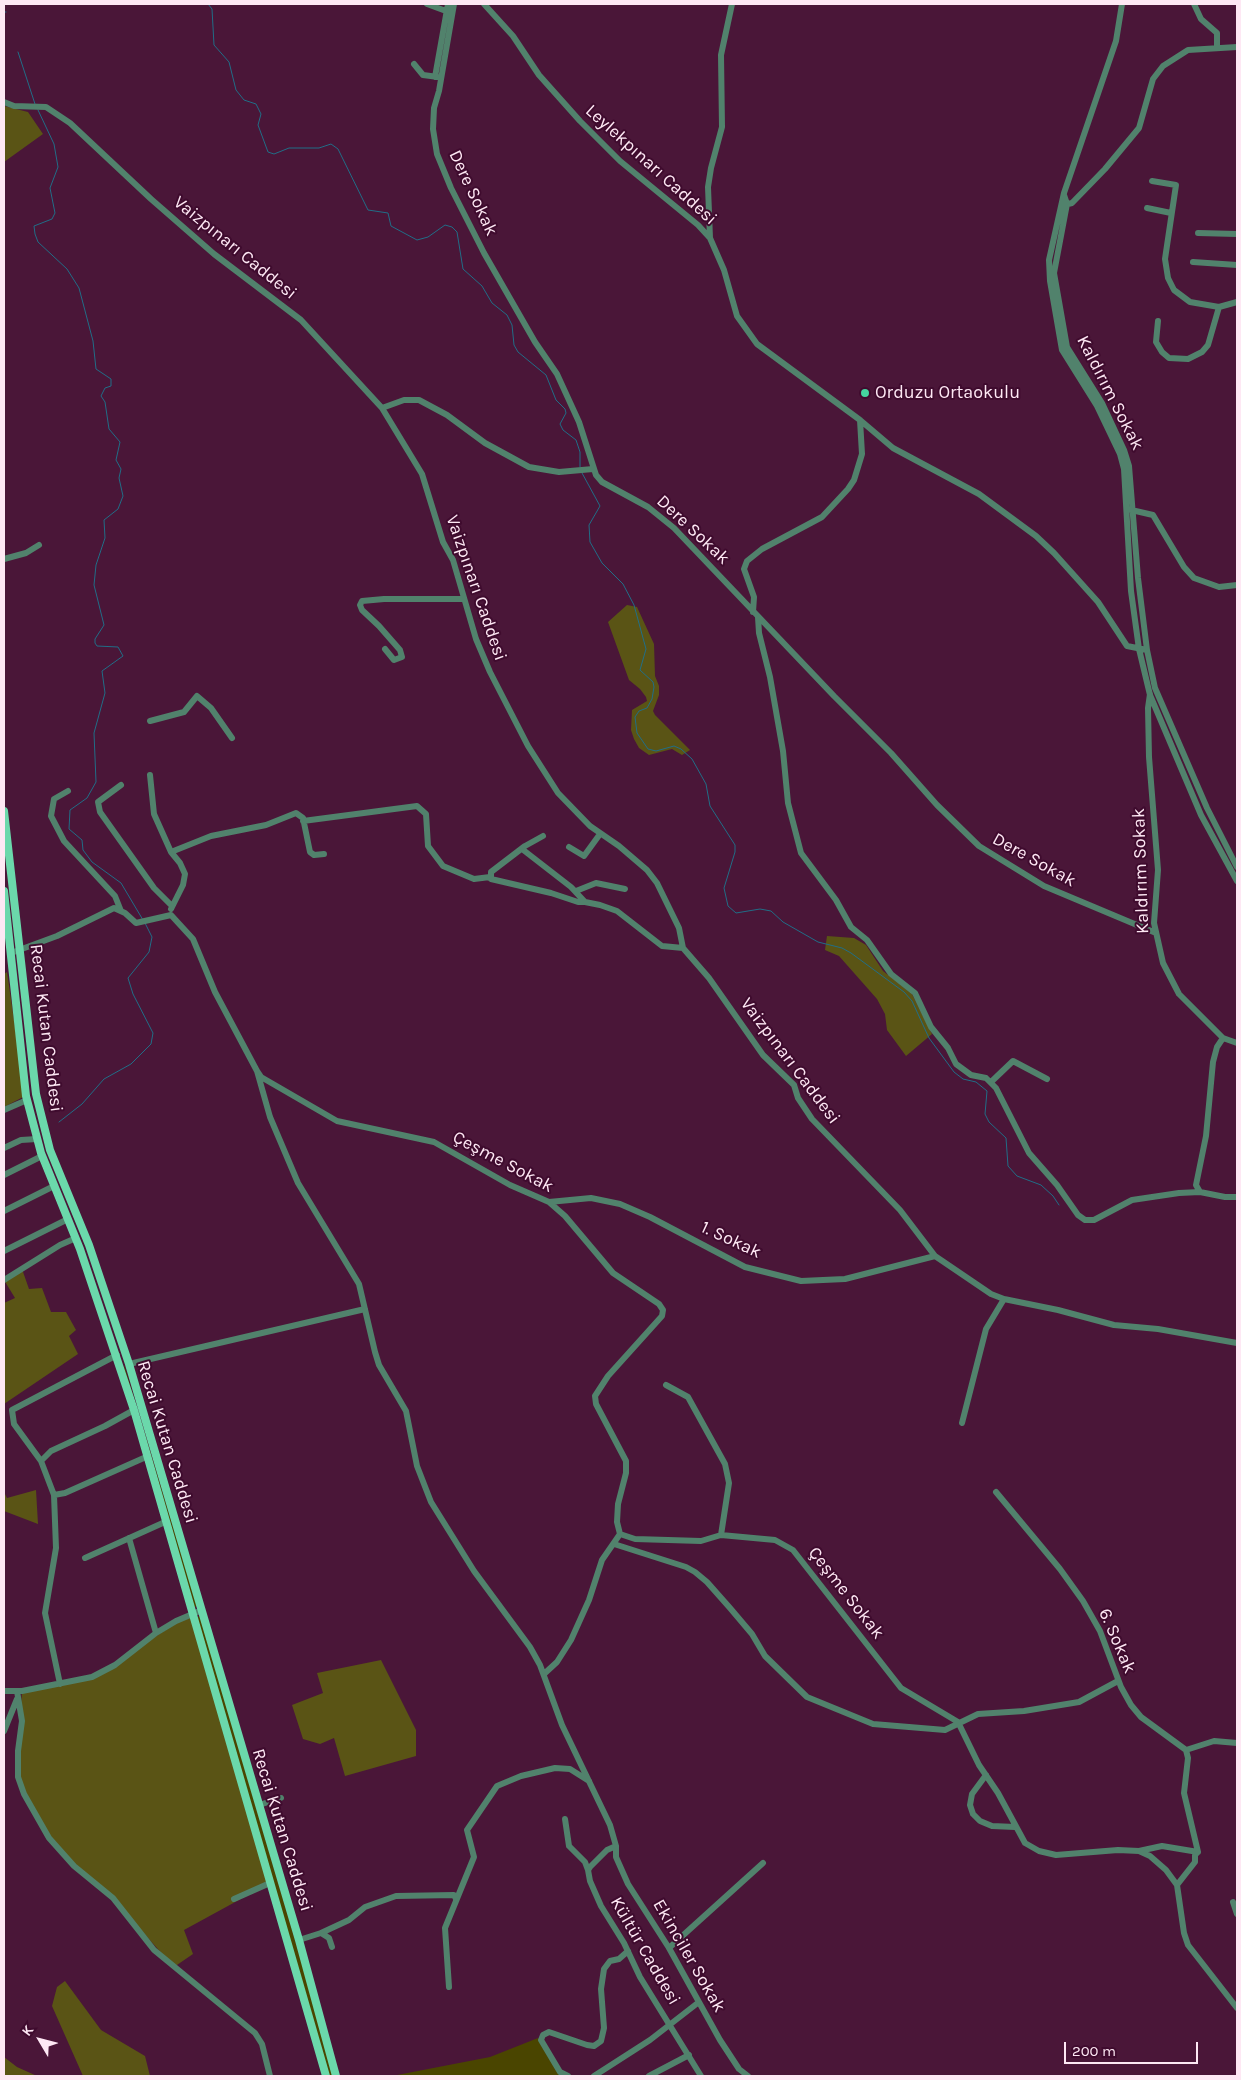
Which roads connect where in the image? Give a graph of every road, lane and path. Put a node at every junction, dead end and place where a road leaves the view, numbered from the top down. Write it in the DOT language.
graph roads {
  1 [pos="428,4"];
  2 [pos="448,4"];
  3 [pos="454,4"];
  4 [pos="484,4"];
  5 [pos="732,4"];
  6 [pos="1122,4"];
  7 [pos="1194,4"];
  8 [pos="446,11"];
  9 [pos="1237,47"];
  10 [pos="1217,48"];
  11 [pos="414,64"];
  12 [pos="438,77"];
  13 [pos="4,102"];
  14 [pos="1152,181"];
  15 [pos="1064,205"];
  16 [pos="1147,208"];
  17 [pos="1171,213"];
  18 [pos="1198,233"];
  19 [pos="1237,234"];
  20 [pos="710,238"];
  21 [pos="1193,262"];
  22 [pos="1237,265"];
  23 [pos="1237,302"];
  24 [pos="1219,307"];
  25 [pos="1158,321"];
  26 [pos="382,408"];
  27 [pos="860,420"];
  28 [pos="593,468"];
  29 [pos="1128,509"];
  30 [pos="39,545"];
  31 [pos="4,559"];
  32 [pos="1237,585"];
  33 [pos="463,599"];
  34 [pos="756,614"];
  35 [pos="385,649"];
  36 [pos="1139,649"];
  37 [pos="1147,650"];
  38 [pos="1155,688"];
  39 [pos="1150,695"];
  40 [pos="150,721"];
  41 [pos="232,738"];
  42 [pos="150,775"];
  43 [pos="121,784"];
  44 [pos="68,792"];
  45 [pos="4,811"];
  46 [pos="303,821"];
  47 [pos="600,834"];
  48 [pos="543,836"];
  49 [pos="569,847"];
  50 [pos="522,849"];
  51 [pos="171,852"];
  52 [pos="324,854"];
  53 [pos="1237,867"];
  54 [pos="490,877"];
  55 [pos="1237,881"];
  56 [pos="625,890"];
  57 [pos="4,891"];
  58 [pos="576,891"];
  59 [pos="585,902"];
  60 [pos="172,906"];
  61 [pos="121,911"];
  62 [pos="171,915"];
  63 [pos="1156,933"];
  64 [pos="683,948"];
  65 [pos="21,950"];
  66 [pos="11,953"];
  67 [pos="1223,1038"];
  68 [pos="1237,1043"];
  69 [pos="257,1071"];
  70 [pos="1047,1079"];
  71 [pos="991,1082"];
  72 [pos="27,1100"];
  73 [pos="4,1110"];
  74 [pos="38,1139"];
  75 [pos="4,1148"];
  76 [pos="42,1156"];
  77 [pos="4,1175"];
  78 [pos="54,1186"];
  79 [pos="1200,1192"];
  80 [pos="1237,1197"];
  81 [pos="549,1202"];
  82 [pos="4,1211"];
  83 [pos="68,1219"];
  84 [pos="76,1238"];
  85 [pos="4,1251"];
  86 [pos="934,1256"];
  87 [pos="4,1280"];
  88 [pos="1004,1299"];
  89 [pos="365,1309"];
  90 [pos="1237,1343"];
  91 [pos="117,1355"];
  92 [pos="129,1364"];
  93 [pos="666,1385"];
  94 [pos="134,1410"];
  95 [pos="962,1423"];
  96 [pos="146,1457"];
  97 [pos="41,1461"];
  98 [pos="996,1492"];
  99 [pos="54,1495"];
  100 [pos="165,1522"];
  101 [pos="620,1534"];
  102 [pos="721,1535"];
  103 [pos="129,1538"];
  104 [pos="614,1544"];
  105 [pos="85,1558"];
  106 [pos="202,1610"];
  107 [pos="192,1613"];
  108 [pos="156,1633"];
  109 [pos="544,1674"];
  110 [pos="1118,1681"];
  111 [pos="60,1684"];
  112 [pos="4,1690"];
  113 [pos="17,1691"];
  114 [pos="17,1699"];
  115 [pos="958,1722"];
  116 [pos="4,1731"];
  117 [pos="1237,1743"];
  118 [pos="1186,1750"];
  119 [pos="986,1775"];
  120 [pos="590,1782"];
  121 [pos="281,1798"];
  122 [pos="259,1805"];
  123 [pos="565,1819"];
  124 [pos="1015,1827"];
  125 [pos="616,1846"];
  126 [pos="1139,1851"];
  127 [pos="1198,1852"];
  128 [pos="763,1863"];
  129 [pos="588,1870"];
  130 [pos="270,1883"];
  131 [pos="1177,1885"];
  132 [pos="234,1899"];
  133 [pos="456,1899"];
  134 [pos="1233,1902"];
  135 [pos="1237,1914"];
  136 [pos="321,1933"];
  137 [pos="299,1940"];
  138 [pos="332,1947"];
  139 [pos="668,1948"];
  140 [pos="628,1952"];
  141 [pos="449,1987"];
  142 [pos="699,2002"];
  143 [pos="1237,2008"];
  144 [pos="670,2024"];
  145 [pos="689,2055"];
  146 [pos="270,2076"];
  147 [pos="326,2076"];
  148 [pos="336,2076"];
  149 [pos="568,2076"];
  150 [pos="594,2076"];
  151 [pos="649,2076"];
  152 [pos="701,2076"];
  153 [pos="748,2076"];
  1 -- 8 [label="street"];
  2 -- 8 [label="street"];
  3 -- 12 [label="street, Dere Sokak"];
  4 -- 20 [label="street, Leylekpınarı Caddesi"];
  5 -- 20 [label="street"];
  6 -- 15 [label="street, Kaldırım Sokak"];
  7 -- 10 [label="street"];
  8 -- 12 [label="street"];
  9 -- 10 [label="street"];
  10 -- 15 [label="street"];
  11 -- 12 [label="street"];
  12 -- 28 [label="street, Dere Sokak"];
  13 -- 26 [label="street, Vaizpınarı Caddesi"];
  14 -- 17 [label="street"];
  15 -- 29 [label="street, Kaldırım Sokak"];
  16 -- 17 [label="street"];
  17 -- 24 [label="street"];
  18 -- 19 [label="street"];
  20 -- 27 [label="street, Leylekpınarı Caddesi"];
  21 -- 22 [label="street"];
  23 -- 24 [label="street"];
  24 -- 25 [label="street"];
  26 -- 28 [label="street"];
  26 -- 33 [label="street, Vaizpınarı Caddesi"];
  27 -- 34 [label="street"];
  27 -- 36 [label="street, Leylekpınarı Caddesi"];
  28 -- 34 [label="street, Dere Sokak"];
  29 -- 32 [label="street"];
  29 -- 36 [label="street, Kaldırım Sokak"];
  29 -- 37 [label="street, Kaldırım Sokak"];
  30 -- 31 [label="street"];
  33 -- 35 [label="street"];
  33 -- 47 [label="street, Vaizpınarı Caddesi"];
  34 -- 63 [label="street, Dere Sokak"];
  34 -- 71 [label="street"];
  36 -- 37 [label="street, Leylekpınarı Caddesi"];
  36 -- 39 [label="street, Kaldırım Sokak"];
  37 -- 38 [label="street, Kaldırım Sokak"];
  38 -- 39 [label="street"];
  38 -- 53 [label="street, Kaldırım Sokak"];
  39 -- 55 [label="street"];
  39 -- 63 [label="street, Kaldırım Sokak"];
  40 -- 41 [label="street"];
  42 -- 51 [label="street"];
  43 -- 60 [label="street"];
  44 -- 61 [label="street"];
  45 -- 65 [label="main road, Recai Kutan Caddesi"];
  46 -- 51 [label="street"];
  46 -- 52 [label="street"];
  46 -- 54 [label="street"];
  47 -- 49 [label="street"];
  47 -- 64 [label="street, Vaizpınarı Caddesi"];
  48 -- 50 [label="street"];
  50 -- 54 [label="street"];
  50 -- 58 [label="street"];
  51 -- 60 [label="street"];
  54 -- 59 [label="street"];
  56 -- 58 [label="street"];
  57 -- 66 [label="main road, Recai Kutan Caddesi"];
  58 -- 59 [label="street"];
  59 -- 64 [label="street"];
  60 -- 62 [label="street"];
  61 -- 62 [label="street"];
  61 -- 65 [label="street"];
  62 -- 69 [label="street"];
  63 -- 67 [label="street, Kaldırım Sokak"];
  64 -- 86 [label="street, Vaizpınarı Caddesi"];
  65 -- 66 [label="street"];
  65 -- 92 [label="main road, Recai Kutan Caddesi"];
  66 -- 72 [label="main road, Recai Kutan Caddesi"];
  67 -- 68 [label="street, Kaldırım Sokak"];
  67 -- 79 [label="street"];
  69 -- 81 [label="street, Çeşme Sokak"];
  69 -- 89 [label="street, Ekinciler Sokak"];
  70 -- 71 [label="street"];
  71 -- 79 [label="street"];
  72 -- 73 [label="street"];
  72 -- 74 [label="main road, Recai Kutan Caddesi"];
  74 -- 75 [label="street"];
  74 -- 76 [label="main road, Recai Kutan Caddesi"];
  76 -- 77 [label="street"];
  76 -- 78 [label="main road, Recai Kutan Caddesi"];
  78 -- 82 [label="street"];
  78 -- 83 [label="main road, Recai Kutan Caddesi"];
  79 -- 80 [label="street"];
  81 -- 86 [label="street, 1. Sokak"];
  81 -- 101 [label="street, Çeşme Sokak"];
  83 -- 84 [label="main road, Recai Kutan Caddesi"];
  83 -- 85 [label="street"];
  84 -- 87 [label="street"];
  84 -- 91 [label="main road, Recai Kutan Caddesi"];
  86 -- 88 [label="street, Vaizpınarı Caddesi"];
  88 -- 90 [label="street, Vaizpınarı Caddesi"];
  88 -- 95 [label="street"];
  89 -- 92 [label="street"];
  89 -- 109 [label="street, Ekinciler Sokak"];
  91 -- 94 [label="main road, Recai Kutan Caddesi"];
  91 -- 97 [label="street"];
  92 -- 106 [label="main road, Recai Kutan Caddesi"];
  93 -- 102 [label="street"];
  94 -- 96 [label="main road, Recai Kutan Caddesi"];
  94 -- 97 [label="street"];
  96 -- 99 [label="street"];
  96 -- 100 [label="main road, Recai Kutan Caddesi"];
  97 -- 99 [label="street"];
  98 -- 110 [label="street, 6. Sokak"];
  99 -- 111 [label="street"];
  100 -- 103 [label="street"];
  100 -- 107 [label="main road, Recai Kutan Caddesi"];
  101 -- 102 [label="street, Çeşme Sokak"];
  101 -- 104 [label="street"];
  102 -- 115 [label="street, Çeşme Sokak"];
  103 -- 105 [label="street"];
  103 -- 108 [label="street"];
  104 -- 109 [label="street"];
  104 -- 115 [label="street"];
  106 -- 107 [label="street"];
  106 -- 122 [label="main road, Recai Kutan Caddesi"];
  107 -- 108 [label="street"];
  107 -- 130 [label="main road, Recai Kutan Caddesi"];
  108 -- 111 [label="street"];
  109 -- 120 [label="street, Ekinciler Sokak"];
  110 -- 115 [label="street"];
  110 -- 118 [label="street, 6. Sokak"];
  111 -- 113 [label="street"];
  112 -- 113 [label="street"];
  113 -- 114 [label="street"];
  114 -- 116 [label="street"];
  114 -- 146 [label="street"];
  115 -- 119 [label="street"];
  117 -- 118 [label="street"];
  118 -- 127 [label="street"];
  119 -- 124 [label="street"];
  119 -- 124 [label="street"];
  120 -- 125 [label="street, Ekinciler Sokak"];
  120 -- 133 [label="street"];
  121 -- 122 [label="street"];
  122 -- 137 [label="main road, Recai Kutan Caddesi"];
  123 -- 129 [label="street, Kültür Caddesi"];
  124 -- 126 [label="street"];
  125 -- 129 [label="street"];
  125 -- 139 [label="street, Ekinciler Sokak"];
  126 -- 127 [label="street"];
  126 -- 131 [label="street"];
  127 -- 131 [label="street"];
  128 -- 139 [label="street"];
  129 -- 140 [label="street, Kültür Caddesi"];
  130 -- 132 [label="street"];
  130 -- 147 [label="main road, Recai Kutan Caddesi"];
  131 -- 143 [label="street"];
  133 -- 136 [label="street"];
  133 -- 141 [label="street"];
  134 -- 135 [label="street"];
  136 -- 137 [label="street"];
  136 -- 138 [label="street"];
  137 -- 148 [label="main road, Recai Kutan Caddesi"];
  139 -- 142 [label="street, Ekinciler Sokak"];
  140 -- 144 [label="street, Kültür Caddesi"];
  140 -- 149 [label="street"];
  142 -- 144 [label="street"];
  142 -- 153 [label="street, Ekinciler Sokak"];
  144 -- 145 [label="street, Kültür Caddesi"];
  144 -- 150 [label="street"];
  145 -- 151 [label="street"];
  145 -- 152 [label="street, Kültür Caddesi"];
}
